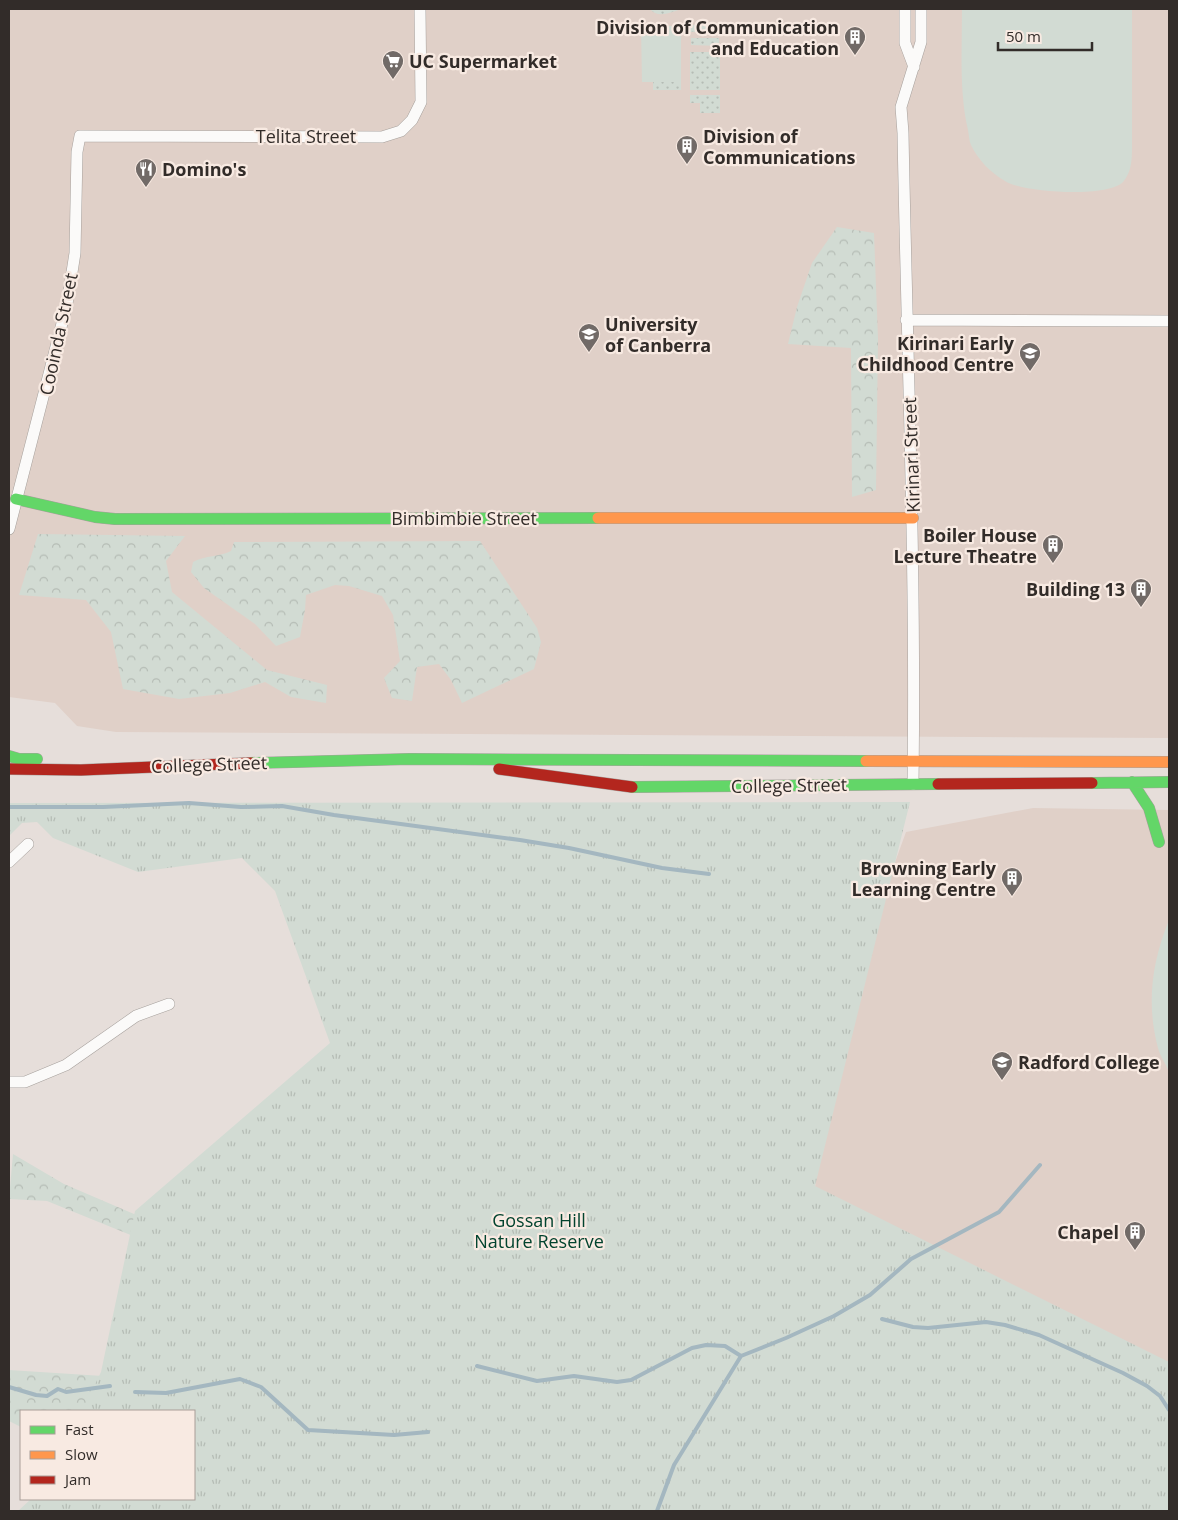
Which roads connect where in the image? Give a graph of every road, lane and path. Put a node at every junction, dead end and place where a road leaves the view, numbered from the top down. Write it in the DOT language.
graph roads {
  1 [pos="420,9"];
  2 [pos="904,9"];
  3 [pos="921,9"];
  4 [pos="914,67"];
  5 [pos="80,136"];
  6 [pos="906,320"];
  7 [pos="1169,321"];
  8 [pos="16,499"];
  9 [pos="913,518"];
  10 [pos="9,529"];
  11 [pos="9,756"];
  12 [pos="410,759"];
  13 [pos="913,761"];
  14 [pos="1169,762"];
  15 [pos="9,769"];
  16 [pos="81,770"];
  17 [pos="1132,782"];
  18 [pos="1169,782"];
  19 [pos="912,784"];
  20 [pos="1158,842"];
  21 [pos="28,844"];
  22 [pos="9,862"];
  23 [pos="169,1004"];
  24 [pos="9,1082"];
  1 -- 5 [label="street, Telita Street"];
  2 -- 4 [label="street"];
  3 -- 4 [label="street, Kirinari Street"];
  4 -- 6 [label="street, Kirinari Street"];
  5 -- 8 [label="street, Cooinda Street"];
  6 -- 7 [label="street"];
  6 -- 9 [label="street, Kirinari Street"];
  8 -- 9 [label="street, Bimbimbie Street"];
  8 -- 10 [label="street, Cooinda Street"];
  9 -- 13 [label="street, Kirinari Street"];
  11 -- 16 [label="street"];
  12 -- 13 [label="street, College Street"];
  12 -- 16 [label="street, College Street"];
  12 -- 19 [label="street, College Street"];
  13 -- 14 [label="street, College Street"];
  13 -- 19 [label="street, Kirinari Street"];
  15 -- 16 [label="street, College Street"];
  17 -- 18 [label="street, College Street"];
  17 -- 19 [label="street, College Street"];
  17 -- 20 [label="street"];
  21 -- 22 [label="street"];
  23 -- 24 [label="street"];
}
